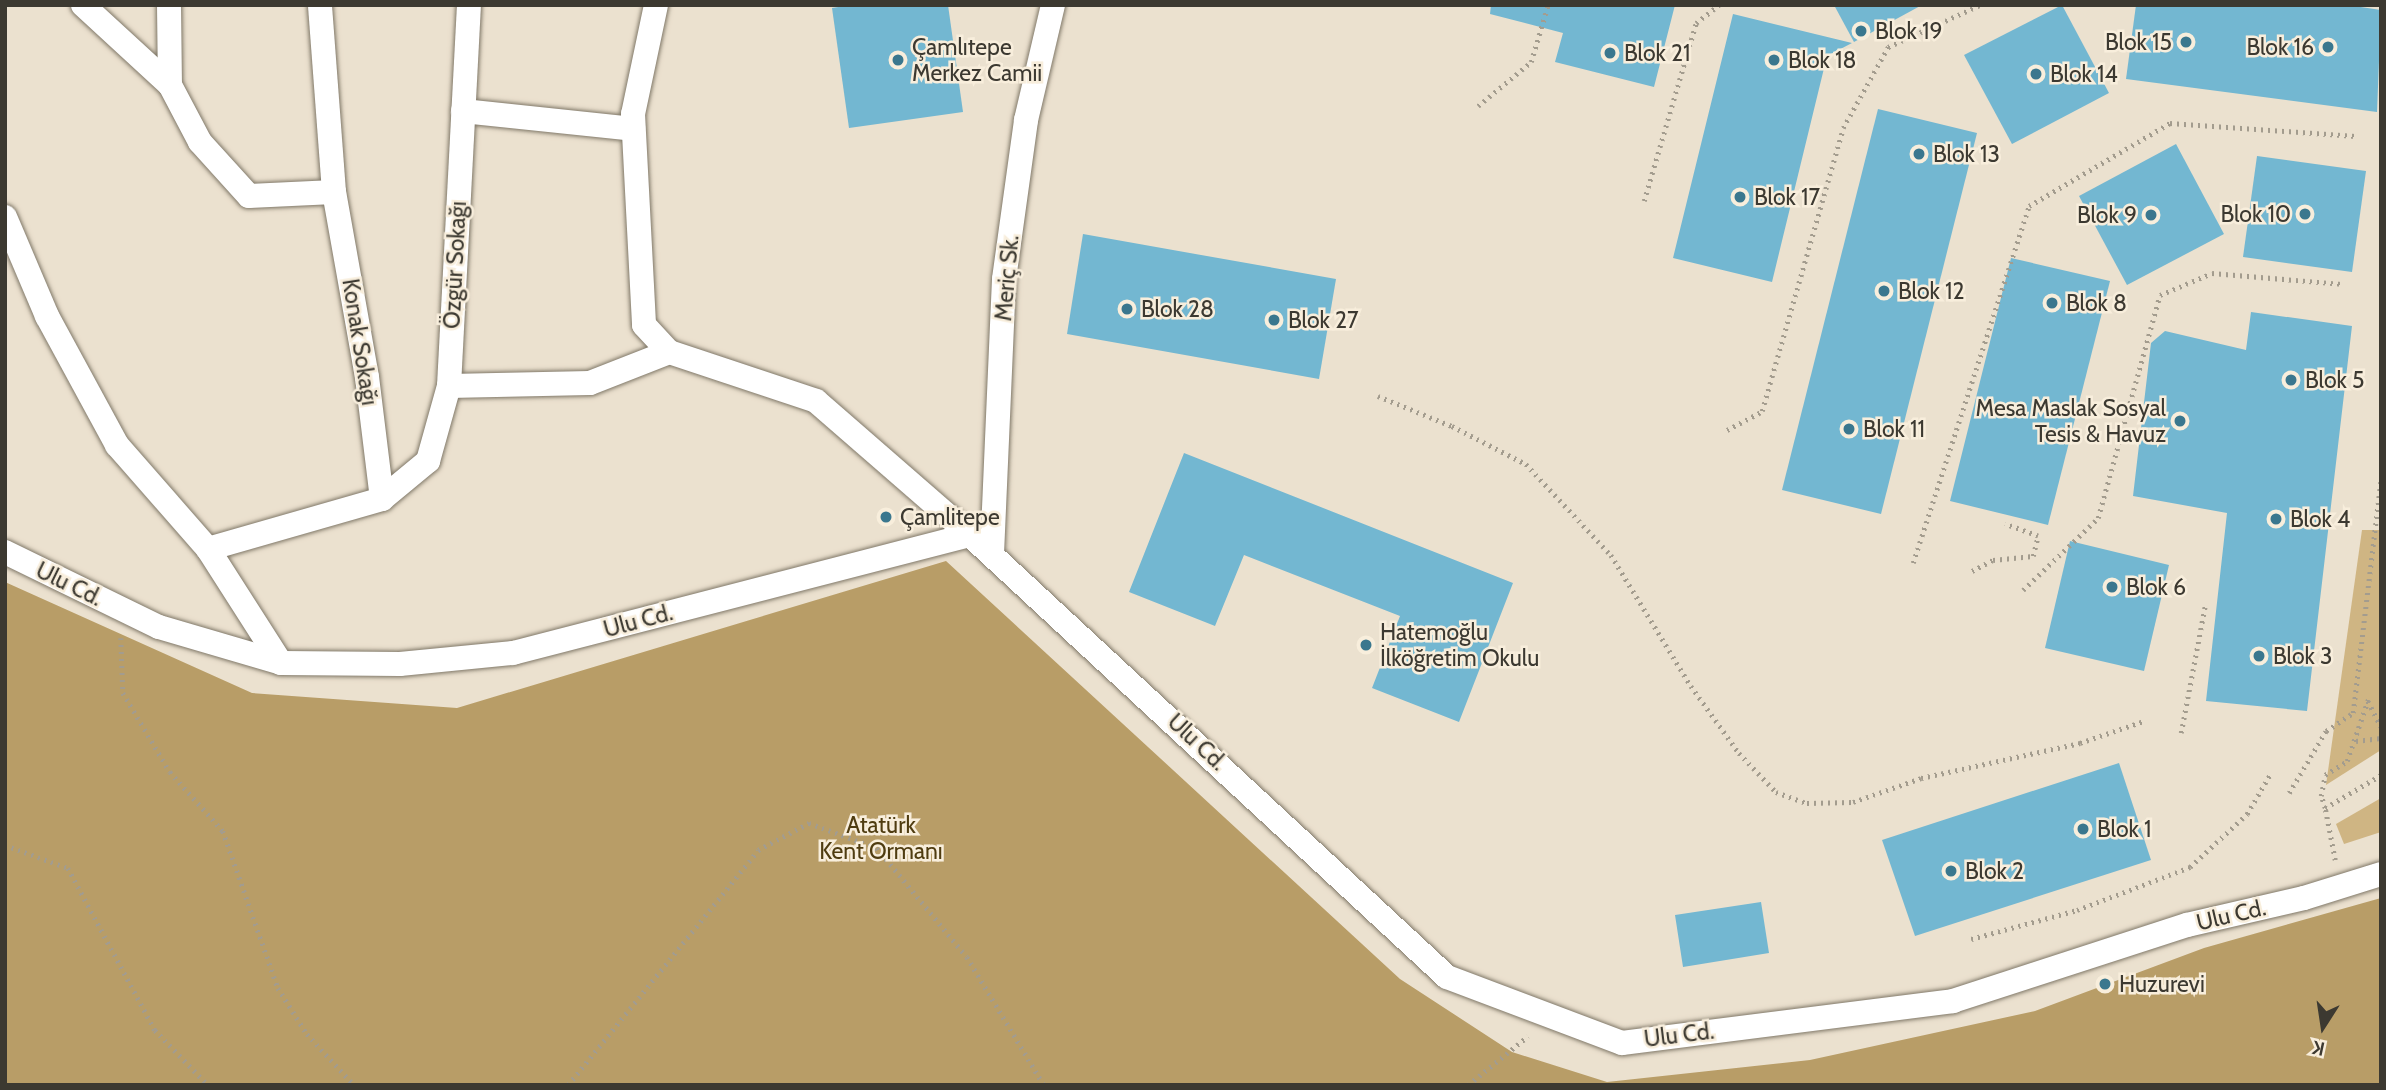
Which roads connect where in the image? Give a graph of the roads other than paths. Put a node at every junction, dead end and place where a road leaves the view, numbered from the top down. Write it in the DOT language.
graph roads {
  1 [pos="83,5"];
  2 [pos="169,5"];
  3 [pos="320,5"];
  4 [pos="469,5"];
  5 [pos="656,5"];
  6 [pos="1053,5"];
  7 [pos="170,85"];
  8 [pos="463,111"];
  9 [pos="633,129"];
  10 [pos="334,192"];
  11 [pos="5,217"];
  12 [pos="669,352"];
  13 [pos="449,386"];
  14 [pos="382,499"];
  15 [pos="970,535"];
  16 [pos="208,549"];
  17 [pos="5,552"];
  18 [pos="992,554"];
  19 [pos="281,663"];
  20 [pos="2381,874"];
  1 -- 7 [label="street"];
  2 -- 7 [label="street"];
  3 -- 10 [label="street, Konak Sokağı"];
  4 -- 8 [label="street, Özgür Sokağı"];
  5 -- 9 [label="street"];
  6 -- 18 [label="street, Meriç Sk."];
  7 -- 10 [label="street"];
  8 -- 9 [label="street"];
  8 -- 13 [label="street, Özgür Sokağı"];
  9 -- 12 [label="street"];
  10 -- 14 [label="street, Konak Sokağı"];
  11 -- 16 [label="street"];
  12 -- 13 [label="street"];
  12 -- 15 [label="street"];
  13 -- 14 [label="street, Özgür Sokağı"];
  14 -- 16 [label="street"];
  15 -- 18 [label="street, Ulu Cd."];
  15 -- 19 [label="street, Ulu Cd."];
  16 -- 19 [label="street"];
  17 -- 19 [label="street, Ulu Cd."];
  18 -- 20 [label="street, Ulu Cd."];
}
